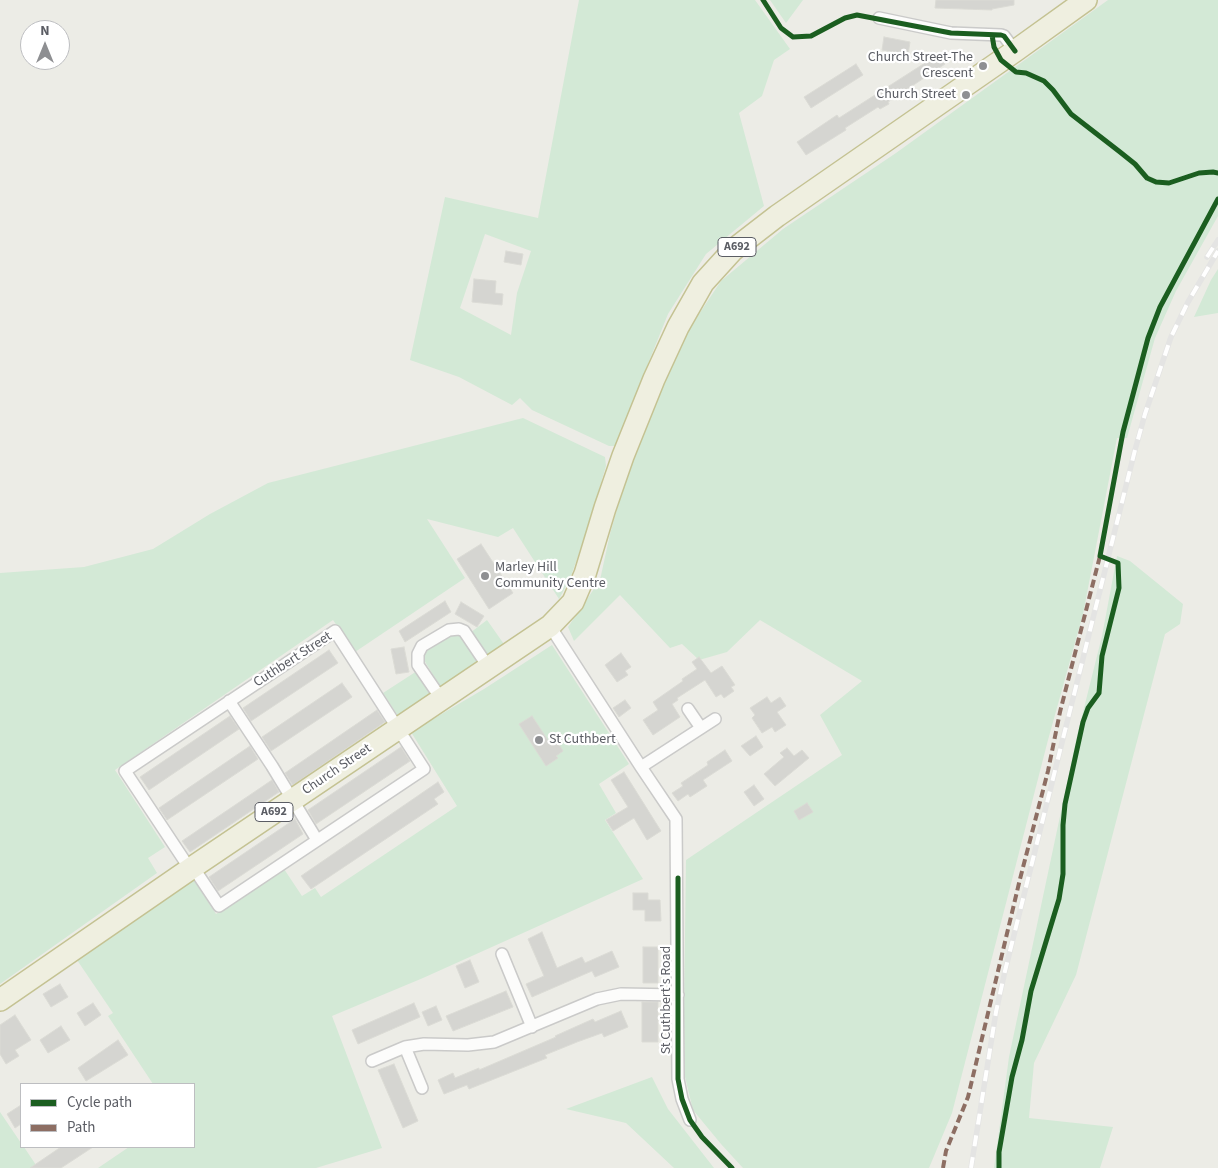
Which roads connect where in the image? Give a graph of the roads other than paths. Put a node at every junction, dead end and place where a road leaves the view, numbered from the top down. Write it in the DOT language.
graph roads {
  1 [pos="1086,0"];
  2 [pos="879,18"];
  3 [pos="1015,51"];
  4 [pos="550,626"];
  5 [pos="489,668"];
  6 [pos="442,700"];
  7 [pos="229,701"];
  8 [pos="688,708"];
  9 [pos="715,718"];
  10 [pos="399,728"];
  11 [pos="701,728"];
  12 [pos="641,767"];
  13 [pos="293,800"];
  14 [pos="317,840"];
  15 [pos="192,868"];
  16 [pos="502,954"];
  17 [pos="678,996"];
  18 [pos="0,1000"];
  19 [pos="532,1027"];
  20 [pos="405,1047"];
  21 [pos="372,1061"];
  22 [pos="422,1088"];
  23 [pos="690,1120"];
  1 -- 3 [label="highway, A692"];
  2 -- 3 [label="street"];
  3 -- 4 [label="highway, A692"];
  4 -- 5 [label="highway, Church Street / A692"];
  4 -- 12 [label="street, St Cuthbert's Road"];
  5 -- 6 [label="highway, Church Street / A692"];
  5 -- 6 [label="street"];
  6 -- 10 [label="highway, Church Street / A692"];
  7 -- 10 [label="street, Cuthbert Street"];
  7 -- 13 [label="street"];
  7 -- 15 [label="street, Cuthbert Street"];
  8 -- 11 [label="street"];
  9 -- 11 [label="street"];
  10 -- 13 [label="highway, Church Street / A692"];
  10 -- 14 [label="street"];
  11 -- 12 [label="street"];
  12 -- 17 [label="street, St Cuthbert's Road"];
  13 -- 14 [label="street"];
  13 -- 15 [label="highway, Church Street / A692"];
  14 -- 15 [label="street"];
  15 -- 18 [label="highway, Church Street / A692"];
  16 -- 19 [label="street"];
  17 -- 19 [label="street"];
  17 -- 23 [label="street, St Cuthbert's Road"];
  19 -- 20 [label="street"];
  20 -- 21 [label="street"];
  20 -- 22 [label="street"];
}
